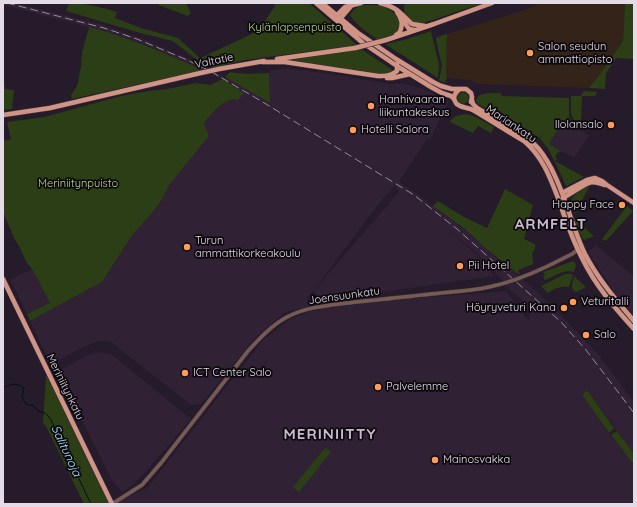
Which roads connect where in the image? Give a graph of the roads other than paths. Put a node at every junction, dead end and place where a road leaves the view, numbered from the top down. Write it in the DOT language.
graph roads {
  1 [pos="316,3"];
  2 [pos="322,3"];
  3 [pos="361,3"];
  4 [pos="380,3"];
  5 [pos="492,3"];
  6 [pos="352,5"];
  7 [pos="396,9"];
  8 [pos="331,10"];
  9 [pos="340,11"];
  10 [pos="345,14"];
  11 [pos="337,18"];
  12 [pos="401,18"];
  13 [pos="347,23"];
  14 [pos="428,26"];
  15 [pos="416,30"];
  16 [pos="388,39"];
  17 [pos="396,59"];
  18 [pos="262,62"];
  19 [pos="397,66"];
  20 [pos="410,74"];
  21 [pos="378,76"];
  22 [pos="460,90"];
  23 [pos="454,99"];
  24 [pos="472,100"];
  25 [pos="464,106"];
  26 [pos="3,115"];
  27 [pos="563,196"];
  28 [pos="634,202"];
  29 [pos="582,246"];
  30 [pos="578,250"];
  31 [pos="3,279"];
  32 [pos="634,321"];
  33 [pos="634,329"];
  34 [pos="112,504"];
  1 -- 11 [label="main road"];
  2 -- 8 [label="main road"];
  3 -- 6 [label="main road"];
  4 -- 7 [label="main road"];
  5 -- 14 [label="main road, Valtatie"];
  6 -- 9 [label="main road"];
  6 -- 10 [label="main road"];
  7 -- 12 [label="main road"];
  7 -- 14 [label="main road"];
  8 -- 9 [label="main road"];
  8 -- 11 [label="main road"];
  9 -- 11 [label="main road"];
  10 -- 11 [label="main road"];
  10 -- 13 [label="main road"];
  11 -- 13 [label="main road"];
  11 -- 19 [label="main road"];
  12 -- 15 [label="main road"];
  12 -- 16 [label="main road"];
  13 -- 17 [label="main road"];
  14 -- 15 [label="main road, Valtatie"];
  15 -- 16 [label="main road, Valtatie"];
  16 -- 18 [label="main road, Valtatie, bridge"];
  17 -- 19 [label="main road"];
  17 -- 22 [label="main road"];
  18 -- 21 [label="main road"];
  18 -- 26 [label="main road, Valtatie, bridge"];
  19 -- 20 [label="main road"];
  19 -- 21 [label="main road"];
  20 -- 21 [label="main road"];
  20 -- 23 [label="main road"];
  22 -- 23 [label="main road"];
  22 -- 24 [label="main road"];
  23 -- 25 [label="main road"];
  24 -- 25 [label="main road"];
  24 -- 27 [label="main road, Mariankatu"];
  25 -- 30 [label="main road, Mariankatu"];
  27 -- 28 [label="main road"];
  27 -- 29 [label="main road, Mariankatu"];
  29 -- 30 [label="street, Joensuunkatu"];
  29 -- 32 [label="main road, Mariankatu"];
  30 -- 33 [label="main road, Mariankatu"];
  30 -- 34 [label="street, Joensuunkatu, bridge"];
  31 -- 34 [label="main road, Meriniitynkatu"];
}
